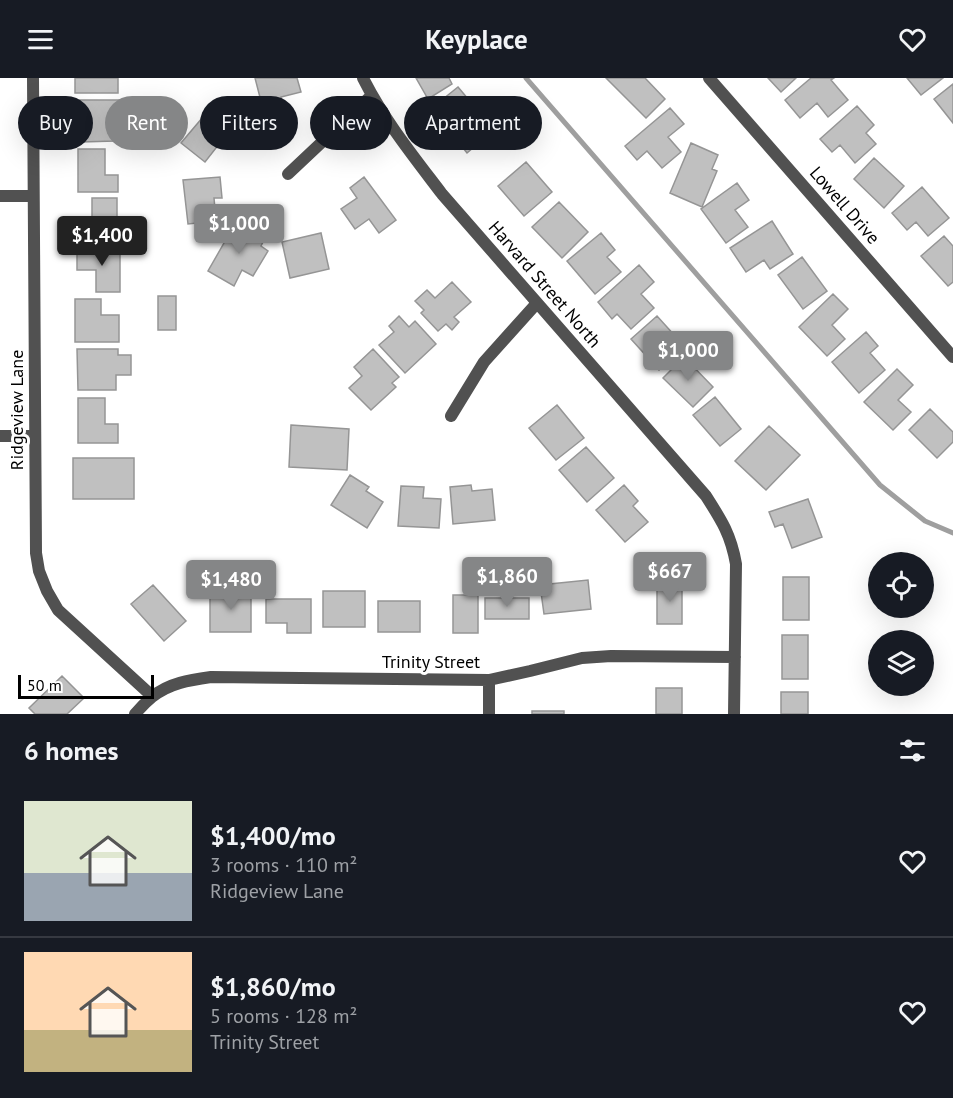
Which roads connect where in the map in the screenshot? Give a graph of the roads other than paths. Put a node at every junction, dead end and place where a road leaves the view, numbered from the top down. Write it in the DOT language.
graph roads {
  1 [pos="33,78"];
  2 [pos="363,78"];
  3 [pos="709,78"];
  4 [pos="372,95"];
  5 [pos="288,174"];
  6 [pos="0,196"];
  7 [pos="33,196"];
  8 [pos="537,303"];
  9 [pos="953,357"];
  10 [pos="451,416"];
  11 [pos="0,436"];
  12 [pos="34,436"];
  13 [pos="735,657"];
  14 [pos="489,680"];
  15 [pos="152,696"];
  16 [pos="135,714"];
  17 [pos="489,714"];
  18 [pos="734,714"];
  1 -- 7 [label="street, Ridgeview Lane"];
  2 -- 4 [label="street, Harvard Street North"];
  3 -- 9 [label="street, Lowell Drive"];
  4 -- 5 [label="street"];
  4 -- 8 [label="street, Harvard Street North"];
  6 -- 7 [label="street"];
  7 -- 12 [label="street, Ridgeview Lane"];
  8 -- 10 [label="street"];
  8 -- 13 [label="street, Harvard Street North"];
  11 -- 12 [label="street"];
  12 -- 15 [label="street, Ridgeview Lane"];
  13 -- 14 [label="street, Trinity Street"];
  13 -- 18 [label="street, Harvard Street North"];
  14 -- 15 [label="street, Trinity Street"];
  14 -- 17 [label="street"];
  15 -- 16 [label="street, Trinity Street"];
}
